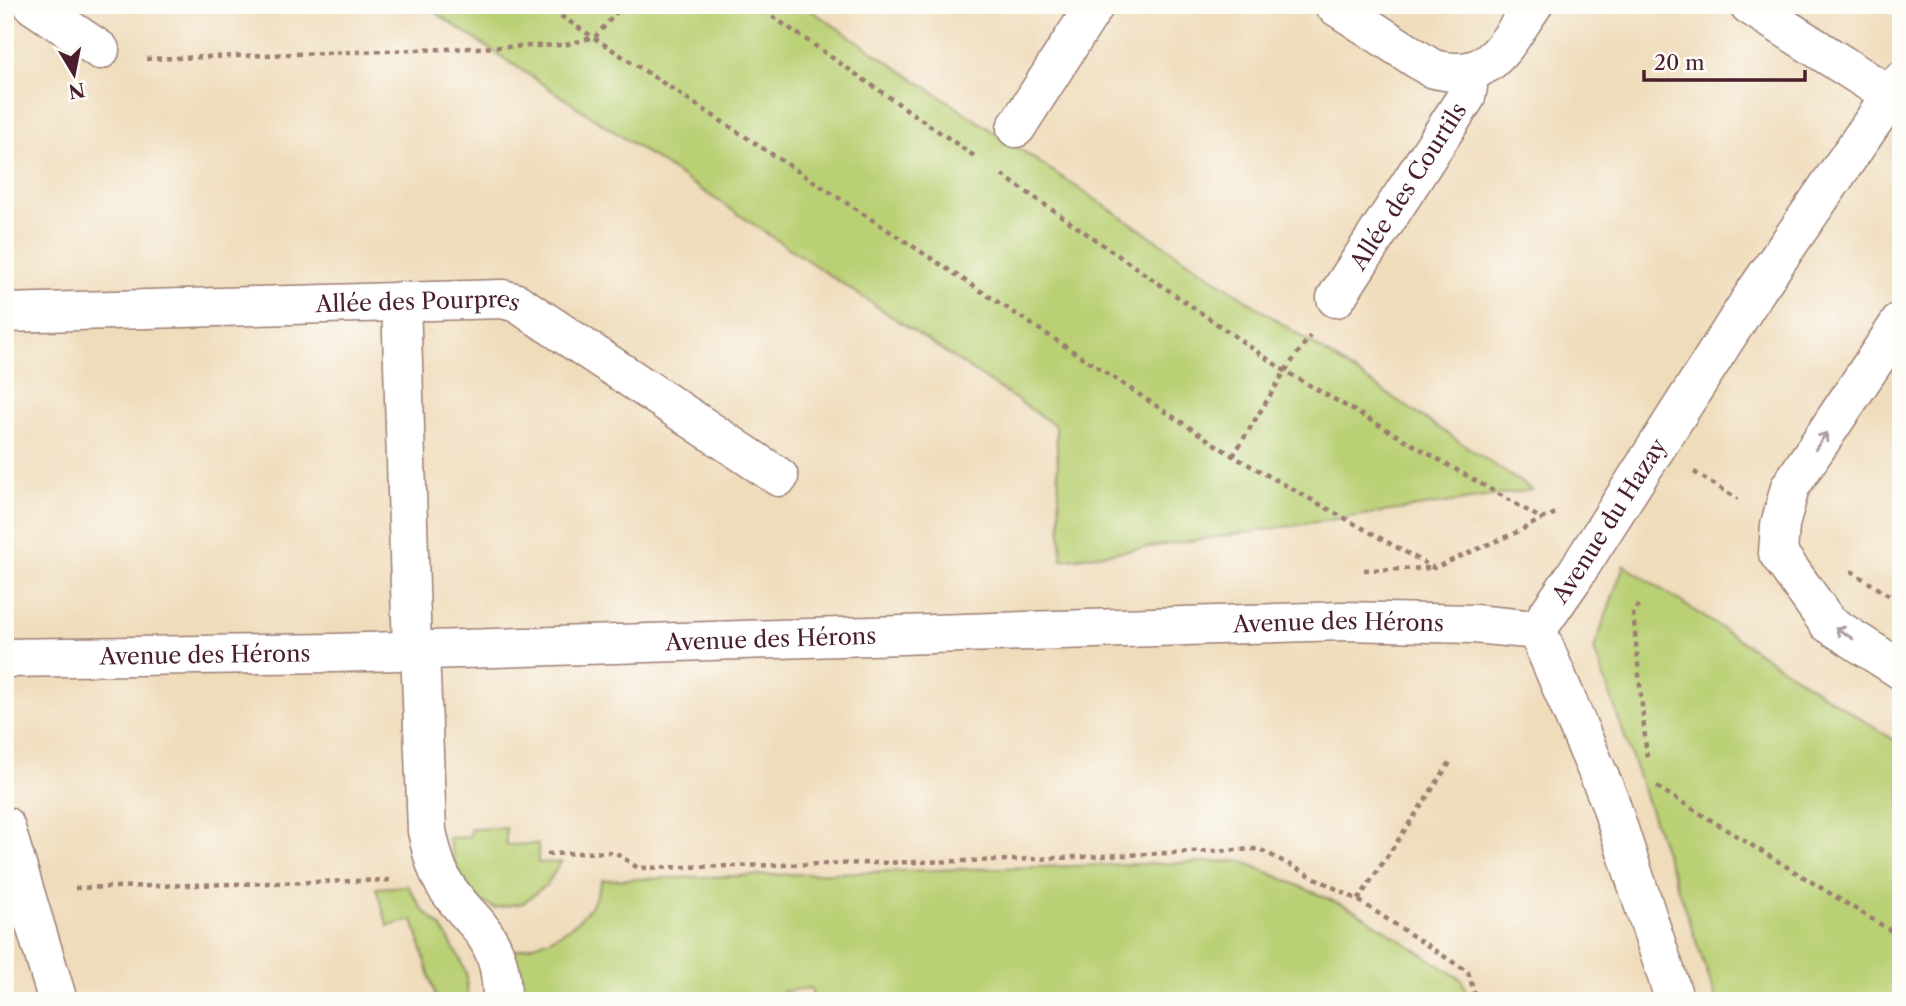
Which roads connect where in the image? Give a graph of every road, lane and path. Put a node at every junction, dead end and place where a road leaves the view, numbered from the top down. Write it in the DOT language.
graph roads {
  1 [pos="33,5"];
  2 [pos="544,5"];
  3 [pos="624,5"];
  4 [pos="756,5"];
  5 [pos="1095,5"];
  6 [pos="1334,5"];
  7 [pos="1533,5"];
  8 [pos="1749,5"];
  9 [pos="595,37"];
  10 [pos="100,50"];
  11 [pos="1466,72"];
  12 [pos="1896,89"];
  13 [pos="1016,128"];
  14 [pos="978,159"];
  15 [pos="1000,174"];
  16 [pos="1336,298"];
  17 [pos="401,301"];
  18 [pos="5,313"];
  19 [pos="1901,321"];
  20 [pos="1285,371"];
  21 [pos="1233,456"];
  22 [pos="779,477"];
  23 [pos="1559,512"];
  24 [pos="1542,519"];
  25 [pos="1434,568"];
  26 [pos="1354,570"];
  27 [pos="1639,605"];
  28 [pos="1538,630"];
  29 [pos="416,650"];
  30 [pos="5,658"];
  31 [pos="1901,670"];
  32 [pos="1451,761"];
  33 [pos="1648,769"];
  34 [pos="1649,782"];
  35 [pos="5,826"];
  36 [pos="547,854"];
  37 [pos="440,874"];
  38 [pos="26,893"];
  39 [pos="1358,900"];
  40 [pos="1901,937"];
  41 [pos="58,1001"];
  42 [pos="502,1001"];
  43 [pos="1477,1001"];
  44 [pos="1675,1001"];
  1 -- 10 [label="street"];
  2 -- 9 [label="path"];
  3 -- 9 [label="path"];
  4 -- 14 [label="path"];
  5 -- 13 [label="street"];
  6 -- 11 [label="street, Allée des Courtils"];
  7 -- 11 [label="street, Allée des Courtils"];
  8 -- 12 [label="street"];
  9 -- 10 [label="path"];
  9 -- 21 [label="path"];
  11 -- 16 [label="street, Allée des Courtils"];
  12 -- 28 [label="street, Avenue du Hazay"];
  15 -- 20 [label="path"];
  16 -- 20 [label="path"];
  17 -- 18 [label="street, Allée des Pourpres"];
  17 -- 22 [label="street, Allée des Pourpres"];
  17 -- 29 [label="street"];
  31 -- 19 [label="street, one-way"];
  20 -- 21 [label="path"];
  20 -- 24 [label="path"];
  21 -- 25 [label="path"];
  23 -- 24 [label="path"];
  24 -- 25 [label="path"];
  25 -- 26 [label="path"];
  27 -- 33 [label="path"];
  28 -- 29 [label="street, Avenue des Hérons"];
  28 -- 44 [label="street"];
  29 -- 30 [label="street, Avenue des Hérons"];
  29 -- 37 [label="street"];
  32 -- 39 [label="path"];
  34 -- 40 [label="path"];
  35 -- 38 [label="street"];
  36 -- 39 [label="path"];
  37 -- 38 [label="path"];
  37 -- 42 [label="street"];
  38 -- 41 [label="street"];
  39 -- 43 [label="path"];
}
